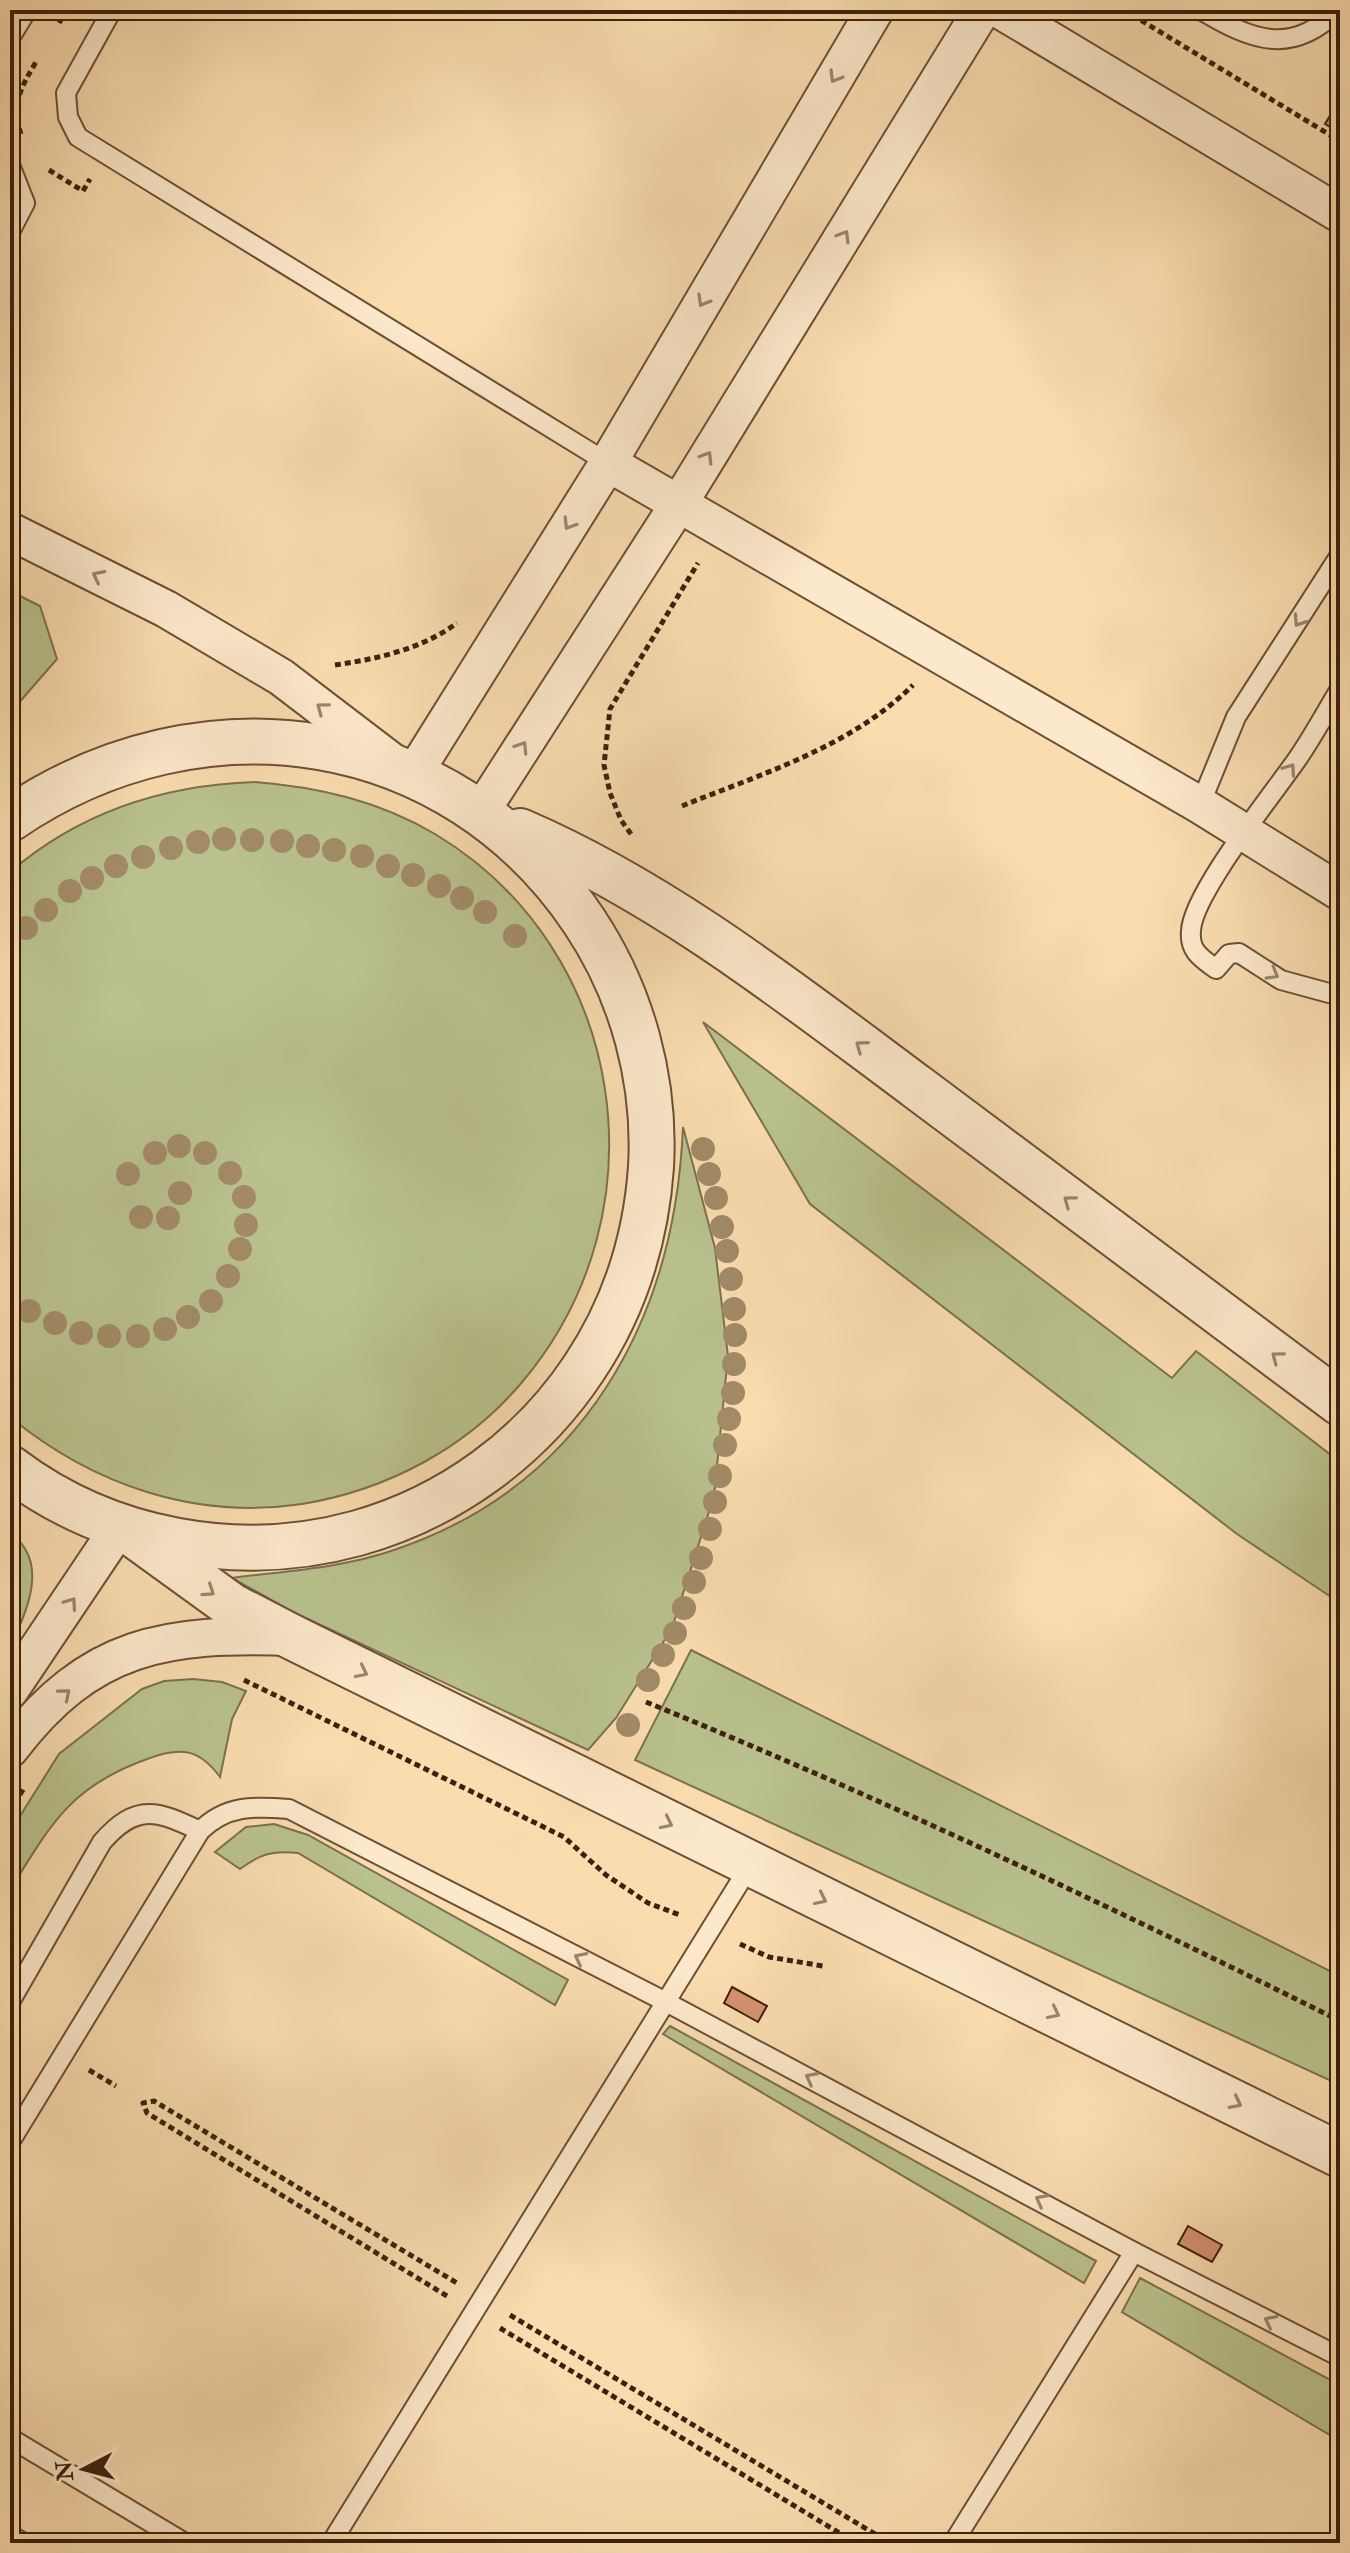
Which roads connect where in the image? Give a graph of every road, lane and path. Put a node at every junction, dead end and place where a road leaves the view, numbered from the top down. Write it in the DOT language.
graph roads {
  1 [pos="27,10"];
  2 [pos="112,10"];
  3 [pos="875,10"];
  4 [pos="982,10"];
  5 [pos="1000,10"];
  6 [pos="1124,10"];
  7 [pos="1201,10"];
  8 [pos="1338,10"];
  9 [pos="10,38"];
  10 [pos="1340,141"];
  11 [pos="10,165"];
  12 [pos="1340,214"];
  13 [pos="10,232"];
  14 [pos="608,463"];
  15 [pos="678,505"];
  16 [pos="719,529"];
  17 [pos="10,531"];
  18 [pos="1340,555"];
  19 [pos="462,618"];
  20 [pos="942,656"];
  21 [pos="327,666"];
  22 [pos="1340,689"];
  23 [pos="409,774"];
  24 [pos="1200,805"];
  25 [pos="682,806"];
  26 [pos="482,815"];
  27 [pos="10,819"];
  28 [pos="1246,833"];
  29 [pos="633,837"];
  30 [pos="1340,892"];
  31 [pos="1340,996"];
  32 [pos="1340,1403"];
  33 [pos="10,1468"];
  34 [pos="122,1527"];
  35 [pos="292,1637"];
  36 [pos="240,1678"];
  37 [pos="10,1690"];
  38 [pos="646,1702"];
  39 [pos="10,1749"];
  40 [pos="29,1779"];
  41 [pos="10,1812"];
  42 [pos="200,1831"];
  43 [pos="751,1864"];
  44 [pos="712,1928"];
  45 [pos="823,1966"];
  46 [pos="10,2002"];
  47 [pos="666,2002"];
  48 [pos="1340,2021"];
  49 [pos="88,2069"];
  50 [pos="116,2086"];
  51 [pos="143,2103"];
  52 [pos="10,2142"];
  53 [pos="1340,2155"];
  54 [pos="1134,2252"];
  55 [pos="482,2299"];
  56 [pos="1340,2357"];
  57 [pos="10,2438"];
  58 [pos="10,2535"];
  59 [pos="24,2543"];
  60 [pos="185,2543"];
  61 [pos="331,2543"];
  62 [pos="890,2543"];
  63 [pos="953,2543"];
  1 -- 9 [label="lane"];
  2 -- 14 [label="lane"];
  3 -- 14 [label="street, one-way"];
  15 -- 4 [label="street, one-way"];
  5 -- 12 [label="street"];
  6 -- 10 [label="path"];
  7 -- 8 [label="lane"];
  11 -- 13 [label="lane"];
  14 -- 15 [label="street"];
  14 -- 23 [label="street, one-way"];
  15 -- 16 [label="street"];
  26 -- 15 [label="street, one-way"];
  16 -- 20 [label="street"];
  16 -- 29 [label="path"];
  23 -- 17 [label="street, one-way"];
  18 -- 24 [label="lane, one-way"];
  19 -- 21 [label="path"];
  20 -- 24 [label="street"];
  20 -- 25 [label="path"];
  28 -- 22 [label="lane, one-way"];
  23 -- 26 [label="street"];
  23 -- 27 [label="street"];
  24 -- 28 [label="street"];
  32 -- 26 [label="street, one-way"];
  26 -- 34 [label="street"];
  28 -- 30 [label="street"];
  28 -- 31 [label="lane, one-way"];
  33 -- 34 [label="street"];
  34 -- 35 [label="street, one-way"];
  37 -- 34 [label="street, one-way"];
  39 -- 35 [label="street, one-way"];
  35 -- 43 [label="street, one-way"];
  36 -- 44 [label="path"];
  38 -- 48 [label="path"];
  40 -- 41 [label="path"];
  42 -- 46 [label="lane"];
  47 -- 42 [label="lane, one-way"];
  42 -- 52 [label="lane"];
  43 -- 44 [label="lane"];
  43 -- 53 [label="street, one-way"];
  44 -- 45 [label="path"];
  44 -- 47 [label="lane"];
  54 -- 47 [label="lane, one-way"];
  47 -- 55 [label="lane"];
  49 -- 50 [label="path"];
  51 -- 55 [label="path"];
  56 -- 54 [label="lane, one-way"];
  54 -- 63 [label="lane"];
  55 -- 61 [label="lane"];
  55 -- 62 [label="path"];
  57 -- 60 [label="lane"];
  58 -- 59 [label="lane"];
}
